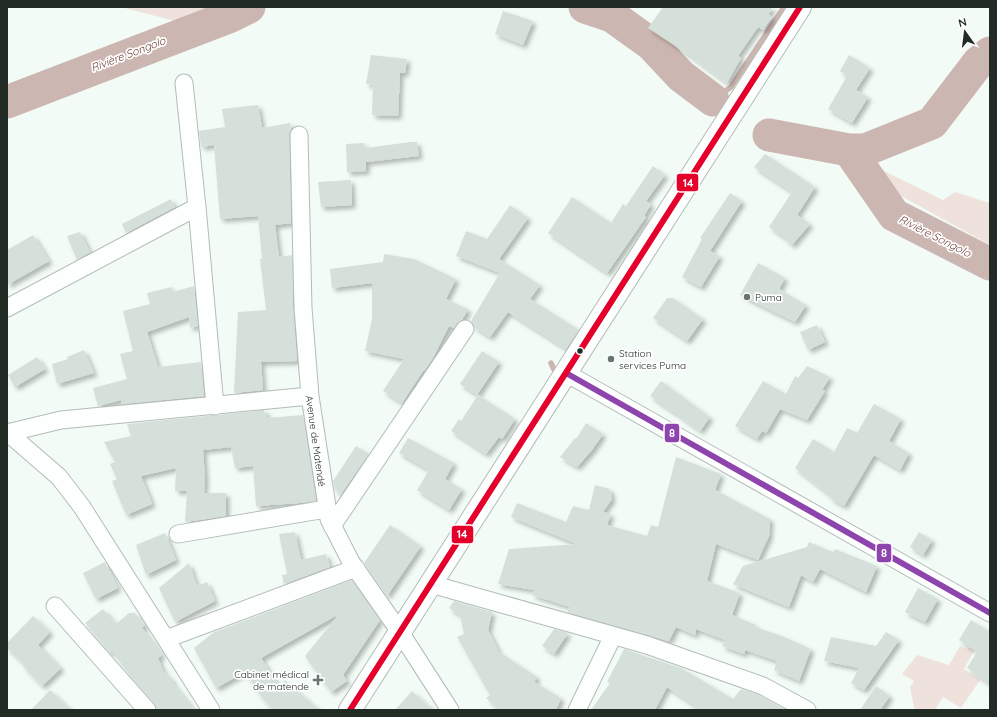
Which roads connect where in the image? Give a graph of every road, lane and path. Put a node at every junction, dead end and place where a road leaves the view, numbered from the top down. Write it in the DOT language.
graph roads {
  1 [pos="800,7"];
  2 [pos="184,83"];
  3 [pos="299,136"];
  4 [pos="197,207"];
  5 [pos="7,308"];
  6 [pos="465,329"];
  7 [pos="566,373"];
  8 [pos="310,396"];
  9 [pos="215,406"];
  10 [pos="7,433"];
  11 [pos="326,509"];
  12 [pos="332,526"];
  13 [pos="178,534"];
  14 [pos="356,568"];
  15 [pos="431,584"];
  16 [pos="55,606"];
  17 [pos="990,613"];
  18 [pos="400,632"];
  19 [pos="613,636"];
  20 [pos="166,639"];
  21 [pos="206,708"];
  22 [pos="147,710"];
  23 [pos="350,710"];
  24 [pos="450,710"];
  25 [pos="577,710"];
  26 [pos="807,710"];
  1 -- 7 [label="main road"];
  2 -- 4 [label="street"];
  3 -- 8 [label="street, Avenue de Matendé"];
  4 -- 5 [label="street"];
  4 -- 9 [label="street"];
  6 -- 12 [label="street"];
  7 -- 15 [label="main road"];
  7 -- 17 [label="street"];
  8 -- 9 [label="street"];
  8 -- 11 [label="street, Avenue de Matendé"];
  9 -- 10 [label="street"];
  10 -- 20 [label="street"];
  11 -- 12 [label="street, Avenue de Matendé"];
  11 -- 13 [label="street"];
  12 -- 14 [label="street, Avenue de Matendé"];
  14 -- 18 [label="street, Avenue de Matendé"];
  14 -- 20 [label="street"];
  15 -- 18 [label="main road"];
  15 -- 19 [label="street"];
  16 -- 22 [label="street"];
  18 -- 23 [label="main road"];
  18 -- 24 [label="street, Avenue de Matendé"];
  19 -- 25 [label="street"];
  19 -- 26 [label="street"];
  20 -- 21 [label="street"];
}
